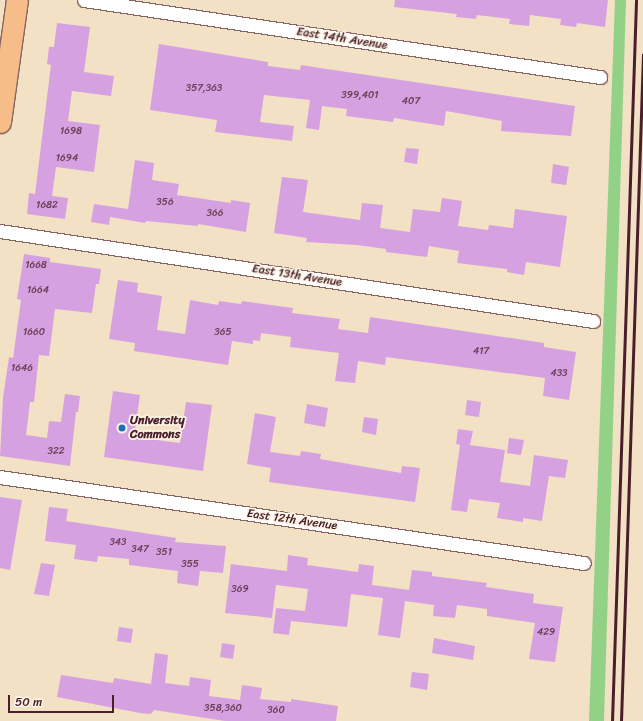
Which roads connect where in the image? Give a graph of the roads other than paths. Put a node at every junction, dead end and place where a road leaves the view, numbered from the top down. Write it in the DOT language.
graph roads {
  1 [pos="17,0"];
  2 [pos="84,0"];
  3 [pos="600,77"];
  4 [pos="0,122"];
  5 [pos="0,231"];
  6 [pos="593,321"];
  7 [pos="0,477"];
  8 [pos="584,563"];
  1 -- 4 [label="main road"];
  2 -- 3 [label="street, East 14th Avenue"];
  5 -- 6 [label="street, East 13th Avenue"];
  7 -- 8 [label="street, East 12th Avenue"];
}
